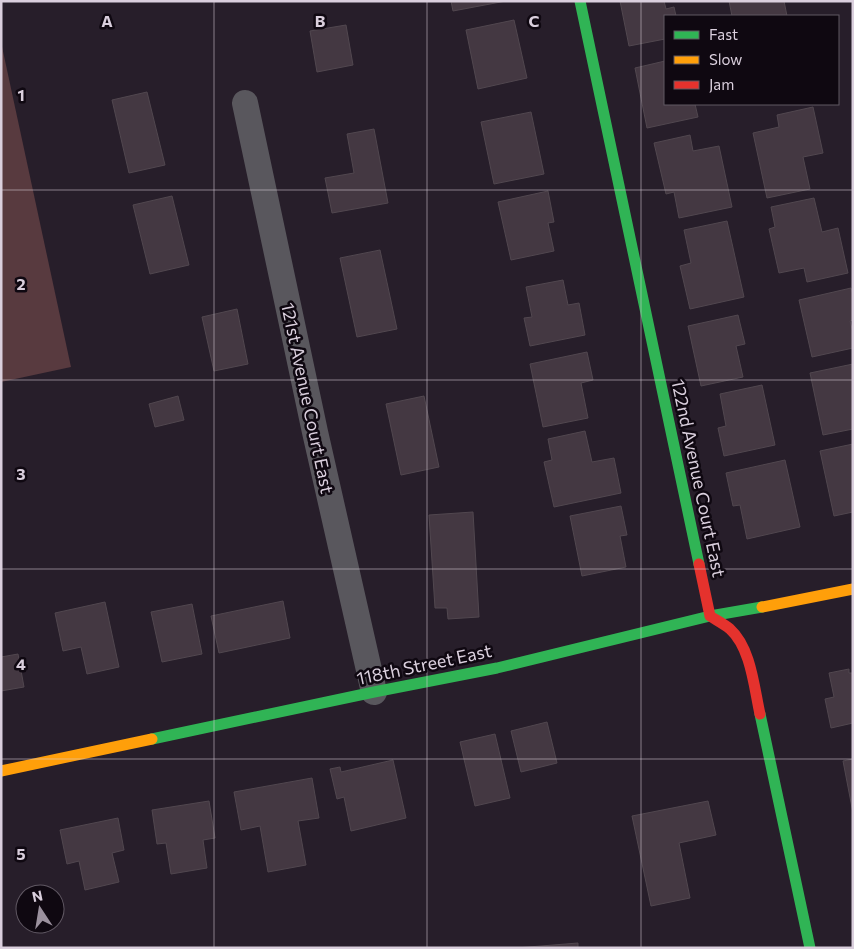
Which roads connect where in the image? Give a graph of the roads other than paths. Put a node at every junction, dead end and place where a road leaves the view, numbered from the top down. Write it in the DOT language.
graph roads {
  1 [pos="580,1"];
  2 [pos="245,103"];
  3 [pos="853,589"];
  4 [pos="710,616"];
  5 [pos="374,692"];
  6 [pos="1,772"];
  7 [pos="810,948"];
  1 -- 4 [label="street, 122nd Avenue Court East"];
  2 -- 5 [label="street, 121st Avenue Court East"];
  3 -- 4 [label="street, 118th Street East"];
  4 -- 5 [label="street, 118th Street East"];
  4 -- 7 [label="street"];
  5 -- 6 [label="street, 118th Street East"];
}
